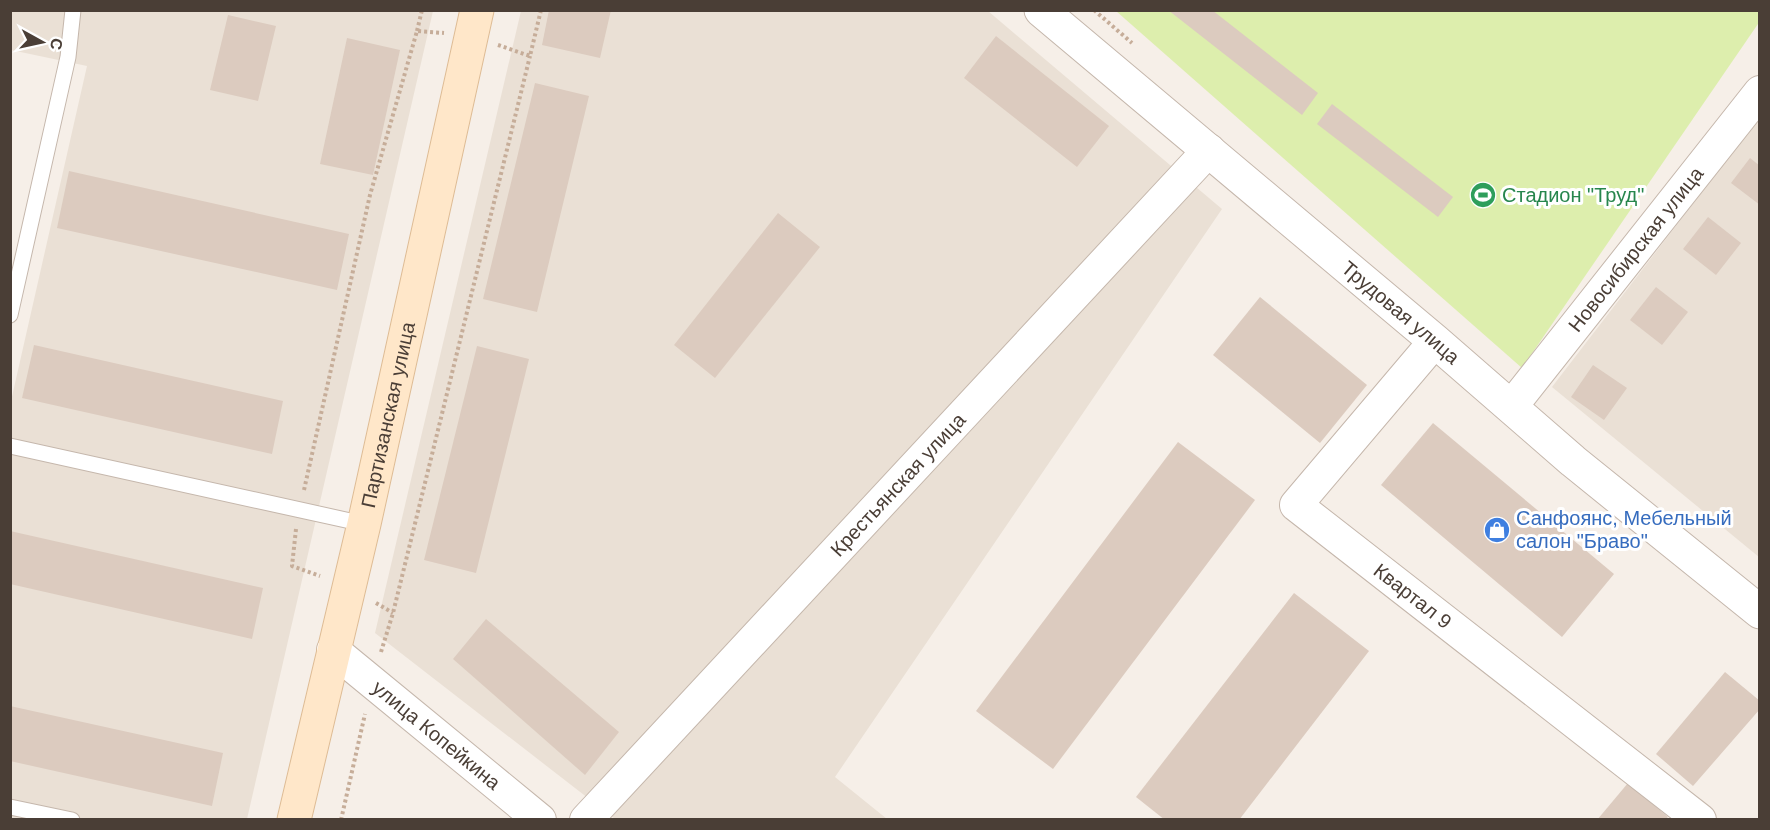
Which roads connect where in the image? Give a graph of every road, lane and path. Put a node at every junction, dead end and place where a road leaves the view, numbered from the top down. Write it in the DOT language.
graph roads {
  1 [pos="72,10"];
  2 [pos="422,10"];
  3 [pos="541,10"];
  4 [pos="1041,10"];
  5 [pos="473,23"];
  6 [pos="417,31"];
  7 [pos="530,56"];
  8 [pos="1760,92"];
  9 [pos="1209,150"];
  10 [pos="10,315"];
  11 [pos="1435,341"];
  12 [pos="1511,407"];
  13 [pos="10,446"];
  14 [pos="299,510"];
  15 [pos="364,524"];
  16 [pos="350,587"];
  17 [pos="1760,612"];
  18 [pos="393,613"];
  19 [pos="333,650"];
  20 [pos="372,682"];
  21 [pos="10,807"];
  22 [pos="72,819"];
  23 [pos="294,819"];
  24 [pos="341,819"];
  25 [pos="540,819"];
  26 [pos="586,819"];
  27 [pos="1700,819"];
  1 -- 10 [label="lane"];
  2 -- 6 [label="path"];
  3 -- 7 [label="path"];
  4 -- 9 [label="street, Трудовая улица"];
  5 -- 6 [label="path"];
  5 -- 7 [label="path"];
  5 -- 15 [label="main road, Партизанская улица"];
  6 -- 14 [label="path"];
  7 -- 18 [label="path"];
  8 -- 12 [label="street, Новосибирская улица"];
  9 -- 11 [label="street, Трудовая улица"];
  9 -- 26 [label="street, Крестьянская улица"];
  11 -- 12 [label="street, Трудовая улица"];
  11 -- 27 [label="street, Квартал 9"];
  12 -- 17 [label="street, Трудовая улица"];
  13 -- 14 [label="lane"];
  14 -- 15 [label="lane"];
  14 -- 16 [label="path"];
  15 -- 16 [label="main road, Партизанская улица"];
  16 -- 18 [label="path"];
  16 -- 19 [label="main road, Партизанская улица"];
  18 -- 20 [label="path"];
  19 -- 20 [label="street, улица Копейкина"];
  19 -- 23 [label="main road, Партизанская улица"];
  20 -- 24 [label="path"];
  20 -- 25 [label="street, улица Копейкина"];
  21 -- 22 [label="lane"];
}
